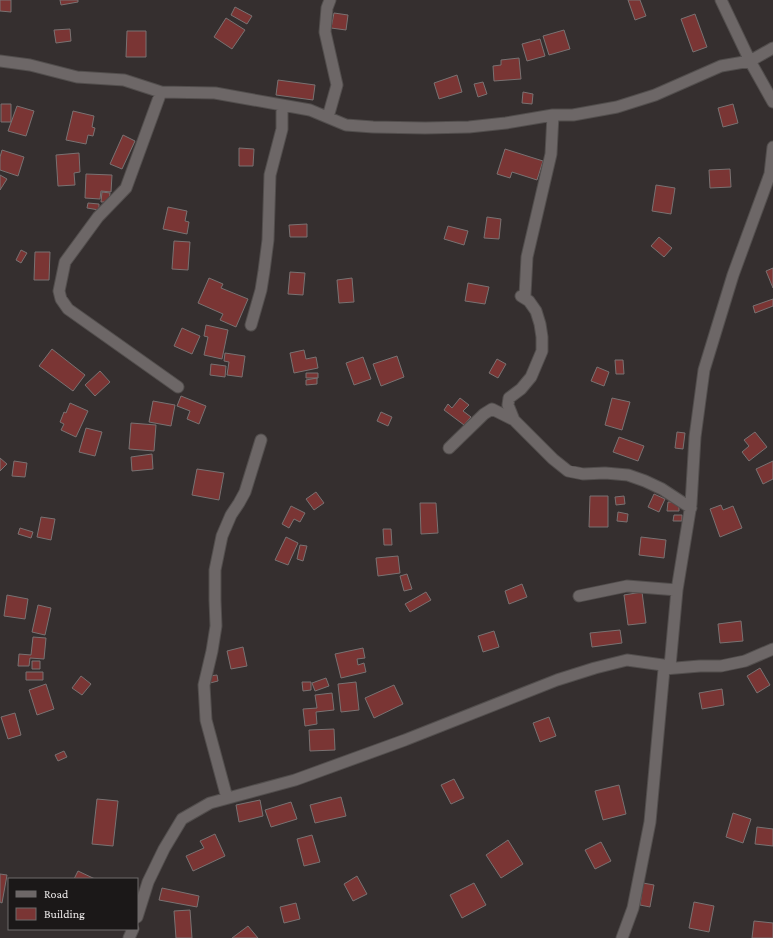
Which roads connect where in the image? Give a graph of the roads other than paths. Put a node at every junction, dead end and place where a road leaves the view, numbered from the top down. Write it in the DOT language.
graph roads {
  1 [pos="330,0"];
  2 [pos="721,0"];
  3 [pos="773,48"];
  4 [pos="0,61"];
  5 [pos="750,61"];
  6 [pos="161,92"];
  7 [pos="773,102"];
  8 [pos="282,106"];
  9 [pos="553,115"];
  10 [pos="328,118"];
  11 [pos="773,147"];
  12 [pos="251,325"];
  13 [pos="178,388"];
  14 [pos="514,420"];
  15 [pos="261,440"];
  16 [pos="449,448"];
  17 [pos="691,508"];
  18 [pos="677,590"];
  19 [pos="579,596"];
  20 [pos="773,649"];
  21 [pos="667,667"];
  22 [pos="227,798"];
  23 [pos="138,914"];
  24 [pos="622,938"];
  1 -- 10 [label="street"];
  2 -- 5 [label="street"];
  3 -- 5 [label="street"];
  4 -- 6 [label="street"];
  5 -- 7 [label="street"];
  5 -- 9 [label="street"];
  6 -- 8 [label="street"];
  6 -- 13 [label="street"];
  8 -- 10 [label="street"];
  8 -- 12 [label="street"];
  9 -- 10 [label="street"];
  9 -- 14 [label="street"];
  11 -- 17 [label="street"];
  14 -- 16 [label="street"];
  14 -- 17 [label="street"];
  15 -- 22 [label="street"];
  17 -- 18 [label="street"];
  18 -- 19 [label="street"];
  18 -- 21 [label="street"];
  20 -- 21 [label="street"];
  21 -- 22 [label="street"];
  21 -- 24 [label="street"];
  22 -- 23 [label="street"];
}
